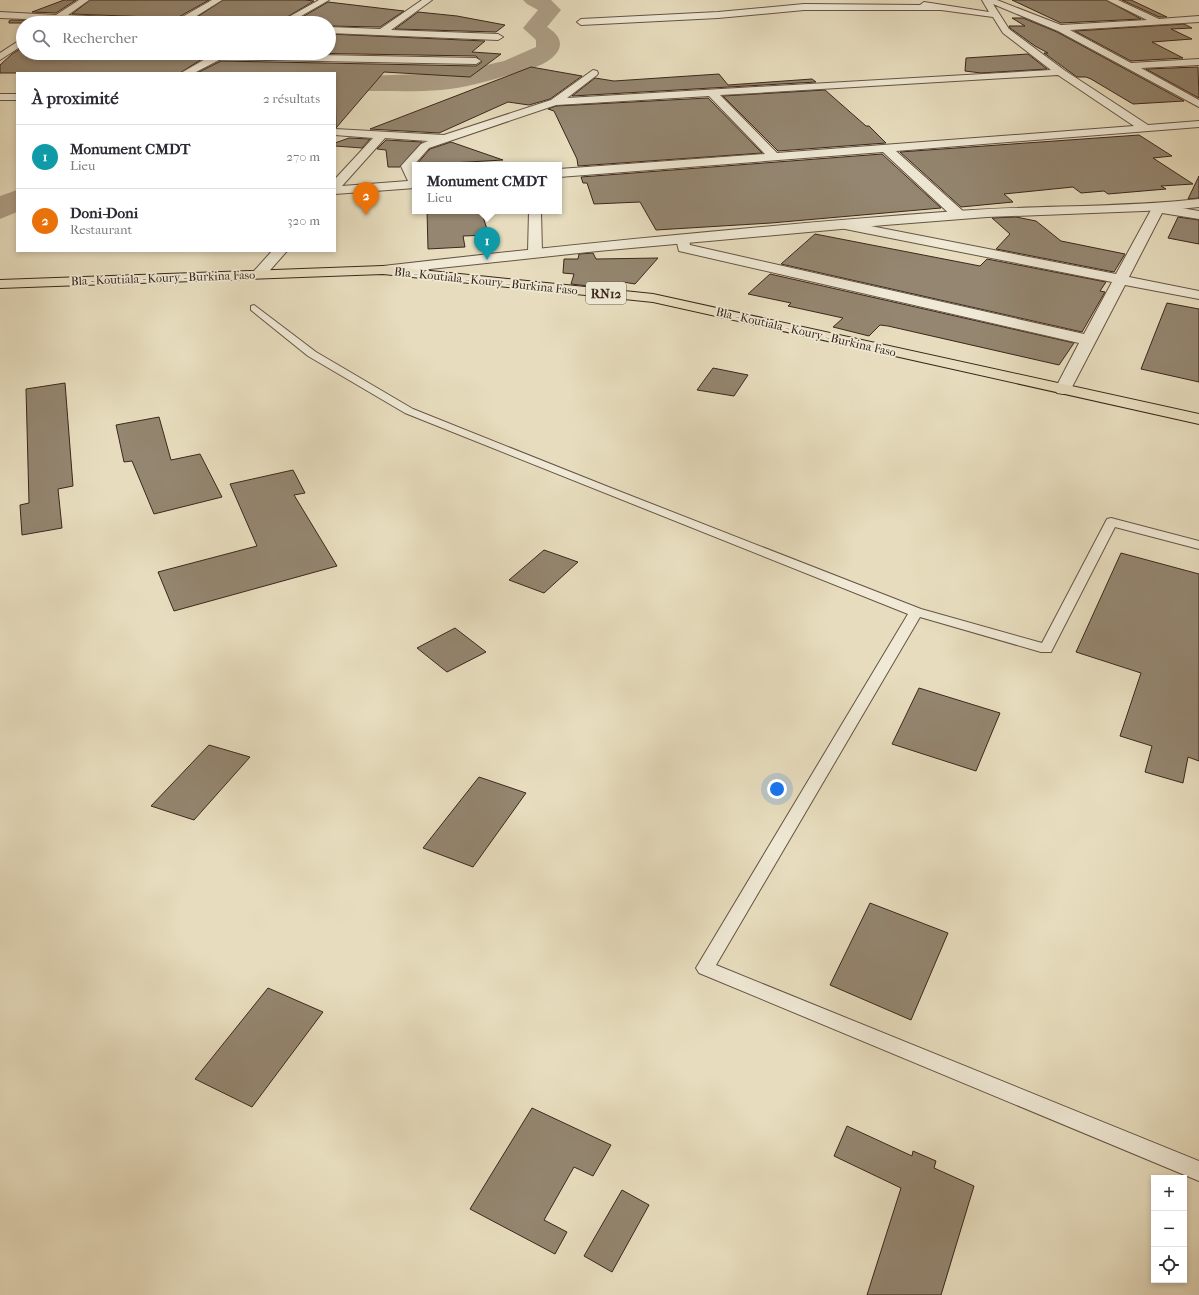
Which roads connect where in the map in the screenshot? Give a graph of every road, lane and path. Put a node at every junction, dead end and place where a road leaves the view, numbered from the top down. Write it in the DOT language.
graph roads {
  1 [pos="84,0"];
  2 [pos="218,0"];
  3 [pos="325,0"];
  4 [pos="428,0"];
  5 [pos="885,0"];
  6 [pos="986,0"];
  7 [pos="990,0"];
  8 [pos="1111,0"];
  9 [pos="938,8"];
  10 [pos="0,15"];
  11 [pos="995,15"];
  12 [pos="19,16"];
  13 [pos="61,16"];
  14 [pos="190,16"];
  15 [pos="295,16"];
  16 [pos="1199,19"];
  17 [pos="581,22"];
  18 [pos="1158,22"];
  19 [pos="1060,28"];
  20 [pos="1037,29"];
  21 [pos="336,30"];
  22 [pos="1021,30"];
  23 [pos="1006,31"];
  24 [pos="382,32"];
  25 [pos="498,37"];
  26 [pos="16,45"];
  27 [pos="16,52"];
  28 [pos="3,53"];
  29 [pos="336,58"];
  30 [pos="211,60"];
  31 [pos="476,61"];
  32 [pos="1199,62"];
  33 [pos="1129,66"];
  34 [pos="188,72"];
  35 [pos="1060,72"];
  36 [pos="593,73"];
  37 [pos="711,92"];
  38 [pos="0,97"];
  39 [pos="16,97"];
  40 [pos="555,102"];
  41 [pos="1199,104"];
  42 [pos="1199,124"];
  43 [pos="1144,127"];
  44 [pos="336,132"];
  45 [pos="382,135"];
  46 [pos="444,138"];
  47 [pos="885,148"];
  48 [pos="774,156"];
  49 [pos="562,173"];
  50 [pos="412,177"];
  51 [pos="412,184"];
  52 [pos="336,185"];
  53 [pos="336,190"];
  54 [pos="1199,203"];
  55 [pos="1158,208"];
  56 [pos="535,214"];
  57 [pos="959,215"];
  58 [pos="1199,215"];
  59 [pos="845,225"];
  60 [pos="683,239"];
  61 [pos="279,252"];
  62 [pos="535,252"];
  63 [pos="383,270"];
  64 [pos="259,274"];
  65 [pos="1119,280"];
  66 [pos="0,284"];
  67 [pos="1199,295"];
  68 [pos="254,308"];
  69 [pos="1088,340"];
  70 [pos="1063,389"];
  71 [pos="1199,419"];
  72 [pos="1199,545"];
  73 [pos="916,612"];
  74 [pos="1199,1171"];
  1 -- 13 [label="street"];
  2 -- 14 [label="street"];
  3 -- 15 [label="street"];
  4 -- 24 [label="street"];
  5 -- 9 [label="street"];
  6 -- 11 [label="street"];
  7 -- 19 [label="street"];
  8 -- 18 [label="street"];
  9 -- 11 [label="street"];
  9 -- 17 [label="street"];
  10 -- 12 [label="street"];
  11 -- 23 [label="street"];
  16 -- 18 [label="street"];
  18 -- 19 [label="street"];
  19 -- 20 [label="street"];
  19 -- 33 [label="street"];
  21 -- 24 [label="street"];
  22 -- 23 [label="street"];
  23 -- 35 [label="street"];
  24 -- 25 [label="street"];
  26 -- 28 [label="street"];
  27 -- 28 [label="street"];
  29 -- 31 [label="street"];
  30 -- 34 [label="street"];
  32 -- 33 [label="street"];
  33 -- 41 [label="street"];
  35 -- 37 [label="street"];
  35 -- 43 [label="street"];
  36 -- 40 [label="street"];
  37 -- 40 [label="street"];
  37 -- 48 [label="street"];
  38 -- 39 [label="street"];
  40 -- 46 [label="street"];
  42 -- 43 [label="street"];
  43 -- 47 [label="street"];
  44 -- 45 [label="street"];
  45 -- 46 [label="street"];
  45 -- 52 [label="street"];
  46 -- 50 [label="street"];
  47 -- 48 [label="street"];
  47 -- 57 [label="street"];
  48 -- 49 [label="street"];
  51 -- 53 [label="street"];
  54 -- 55 [label="street"];
  55 -- 57 [label="street"];
  55 -- 58 [label="street"];
  55 -- 65 [label="street"];
  56 -- 62 [label="street"];
  57 -- 59 [label="street"];
  59 -- 60 [label="street"];
  59 -- 65 [label="street"];
  60 -- 62 [label="street"];
  60 -- 69 [label="street"];
  61 -- 64 [label="street"];
  62 -- 63 [label="street"];
  63 -- 64 [label="main road, Bla - Koutiala - Koury - Burkina Faso / RN12"];
  63 -- 70 [label="main road, Bla - Koutiala - Koury - Burkina Faso / RN12"];
  64 -- 66 [label="main road, Bla - Koutiala - Koury - Burkina Faso / RN12"];
  65 -- 67 [label="street"];
  65 -- 69 [label="street"];
  68 -- 73 [label="lane"];
  69 -- 70 [label="street"];
  70 -- 71 [label="main road, Bla - Koutiala - Koury - Burkina Faso / RN12"];
  72 -- 73 [label="lane"];
  73 -- 74 [label="lane"];
}
